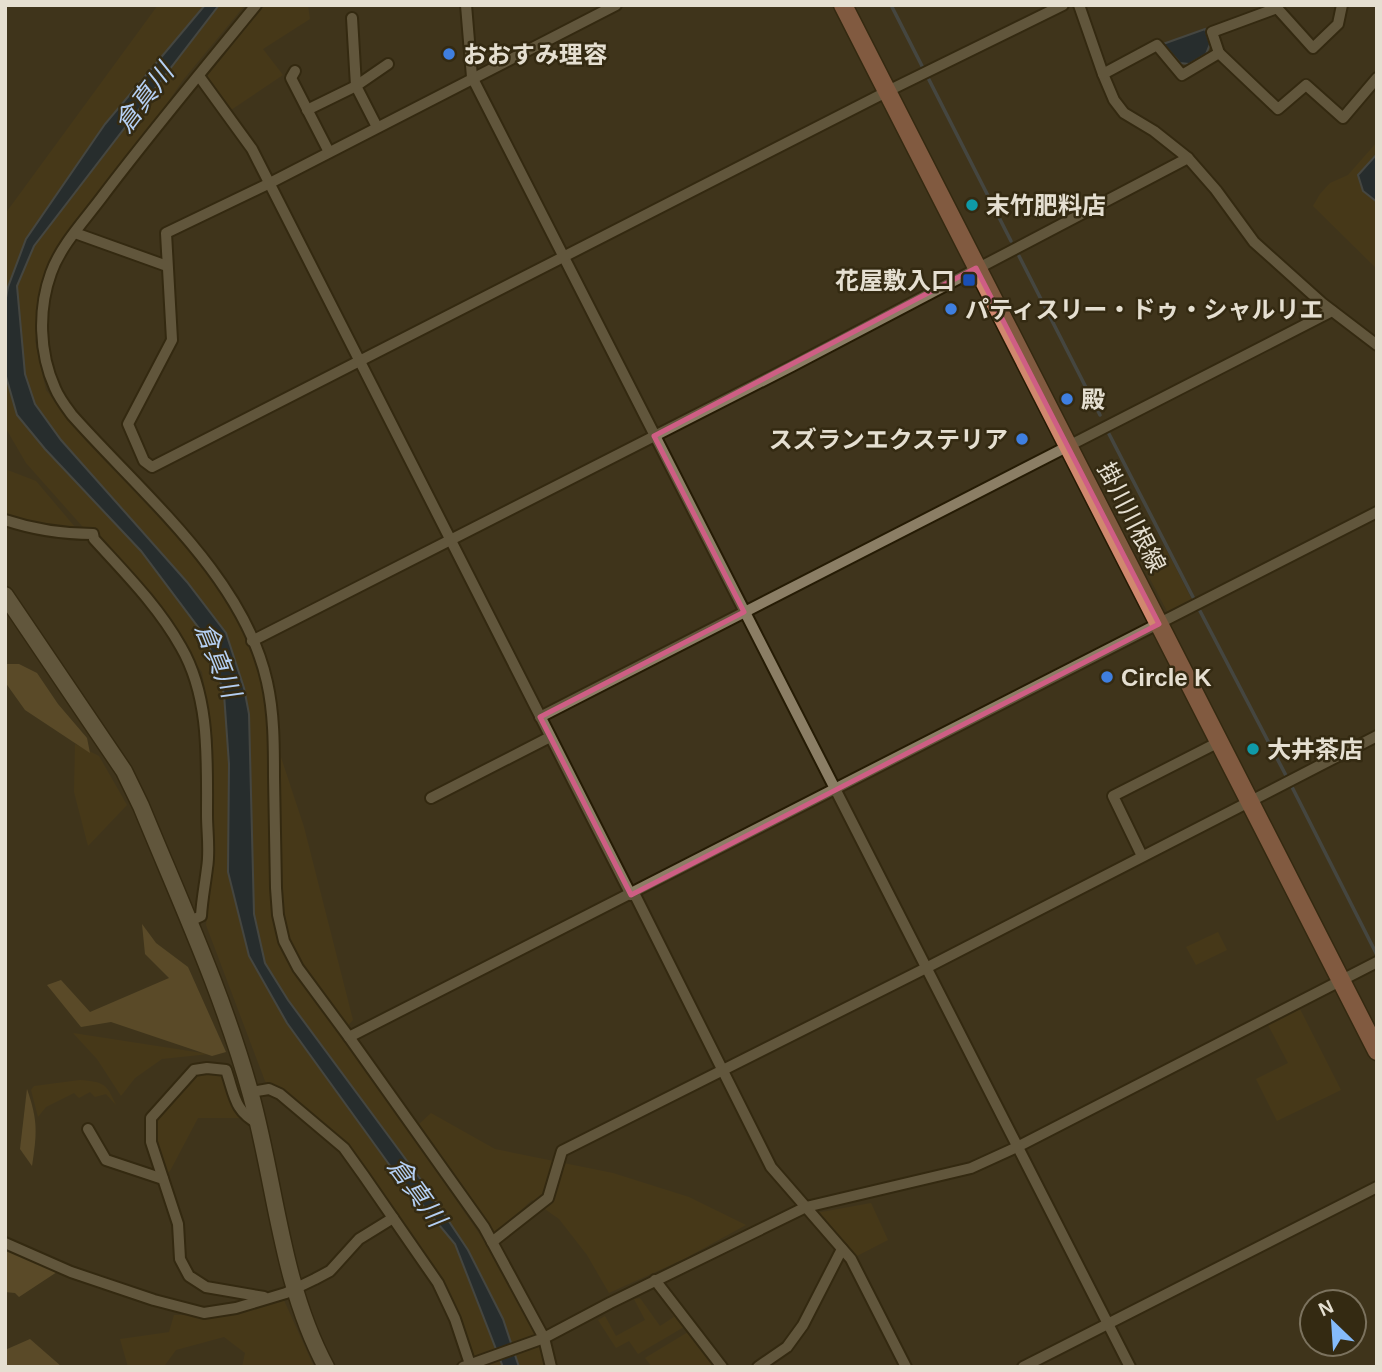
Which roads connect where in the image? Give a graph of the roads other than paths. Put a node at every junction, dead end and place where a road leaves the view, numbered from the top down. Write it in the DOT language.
graph roads {
  1 [pos="256,5"];
  2 [pos="466,5"];
  3 [pos="616,5"];
  4 [pos="843,5"];
  5 [pos="1063,5"];
  6 [pos="1079,5"];
  7 [pos="1342,5"];
  8 [pos="352,18"];
  9 [pos="1219,53"];
  10 [pos="388,64"];
  11 [pos="295,71"];
  12 [pos="1103,74"];
  13 [pos="199,76"];
  14 [pos="472,77"];
  15 [pos="1377,78"];
  16 [pos="356,86"];
  17 [pos="887,92"];
  18 [pos="307,110"];
  19 [pos="377,127"];
  20 [pos="329,152"];
  21 [pos="1188,158"];
  22 [pos="268,184"];
  23 [pos="75,233"];
  24 [pos="562,257"];
  25 [pos="167,266"];
  26 [pos="976,268"];
  27 [pos="1332,311"];
  28 [pos="1377,345"];
  29 [pos="359,361"];
  30 [pos="654,436"];
  31 [pos="1068,446"];
  32 [pos="1377,512"];
  33 [pos="5,520"];
  34 [pos="450,540"];
  35 [pos="5,595"];
  36 [pos="744,612"];
  37 [pos="1159,624"];
  38 [pos="252,641"];
  39 [pos="540,716"];
  40 [pos="1377,736"];
  41 [pos="550,737"];
  42 [pos="1219,742"];
  43 [pos="835,791"];
  44 [pos="431,798"];
  45 [pos="1249,800"];
  46 [pos="1142,856"];
  47 [pos="632,894"];
  48 [pos="188,922"];
  49 [pos="1377,962"];
  50 [pos="926,968"];
  51 [pos="1340,981"];
  52 [pos="349,1037"];
  53 [pos="1377,1051"];
  54 [pos="723,1070"];
  55 [pos="251,1092"];
  56 [pos="259,1124"];
  57 [pos="88,1129"];
  58 [pos="1017,1147"];
  59 [pos="163,1179"];
  60 [pos="1377,1187"];
  61 [pos="806,1207"];
  62 [pos="393,1218"];
  63 [pos="492,1242"];
  64 [pos="5,1243"];
  65 [pos="842,1249"];
  66 [pos="655,1280"];
  67 [pos="294,1290"];
  68 [pos="270,1297"];
  69 [pos="1107,1323"];
  70 [pos="544,1338"];
  71 [pos="470,1364"];
  72 [pos="719,1366"];
  73 [pos="326,1367"];
  74 [pos="551,1367"];
  75 [pos="758,1367"];
  76 [pos="906,1367"];
  77 [pos="1023,1367"];
  78 [pos="1130,1367"];
  1 -- 13 [label="street"];
  2 -- 14 [label="street"];
  3 -- 14 [label="street"];
  4 -- 17 [label="main road, 掛川川根線"];
  5 -- 17 [label="street"];
  6 -- 12 [label="street"];
  7 -- 9 [label="street"];
  8 -- 16 [label="street"];
  9 -- 12 [label="street"];
  9 -- 15 [label="street"];
  10 -- 16 [label="street"];
  11 -- 18 [label="street"];
  12 -- 21 [label="street"];
  13 -- 22 [label="street"];
  13 -- 23 [label="street"];
  14 -- 19 [label="street"];
  14 -- 24 [label="street"];
  16 -- 18 [label="street"];
  16 -- 19 [label="street"];
  17 -- 24 [label="street"];
  17 -- 26 [label="main road, 掛川川根線"];
  18 -- 20 [label="street"];
  19 -- 20 [label="street"];
  20 -- 22 [label="street"];
  21 -- 26 [label="street"];
  21 -- 27 [label="street"];
  22 -- 25 [label="street"];
  22 -- 29 [label="street"];
  23 -- 25 [label="street"];
  23 -- 38 [label="street"];
  24 -- 29 [label="street"];
  24 -- 30 [label="street"];
  25 -- 29 [label="street"];
  26 -- 30 [label="street"];
  26 -- 31 [label="main road, 掛川川根線"];
  27 -- 28 [label="street"];
  27 -- 31 [label="street"];
  29 -- 34 [label="street"];
  30 -- 34 [label="street"];
  30 -- 36 [label="street"];
  31 -- 36 [label="street"];
  31 -- 37 [label="main road, 掛川川根線"];
  32 -- 37 [label="street"];
  33 -- 48 [label="street"];
  34 -- 38 [label="street"];
  34 -- 39 [label="street"];
  35 -- 48 [label="street"];
  36 -- 39 [label="street"];
  36 -- 43 [label="street"];
  37 -- 42 [label="main road, 掛川川根線"];
  37 -- 43 [label="street"];
  38 -- 52 [label="street"];
  39 -- 41 [label="street"];
  40 -- 45 [label="street"];
  41 -- 44 [label="street"];
  41 -- 47 [label="street"];
  42 -- 45 [label="main road, 掛川川根線"];
  42 -- 46 [label="street"];
  43 -- 47 [label="street"];
  43 -- 50 [label="street"];
  45 -- 46 [label="street"];
  45 -- 51 [label="main road, 掛川川根線"];
  46 -- 50 [label="street"];
  47 -- 52 [label="street"];
  47 -- 54 [label="street"];
  48 -- 55 [label="street"];
  49 -- 51 [label="street"];
  50 -- 54 [label="street"];
  50 -- 58 [label="street"];
  51 -- 53 [label="main road, 掛川川根線"];
  51 -- 58 [label="street"];
  52 -- 63 [label="street"];
  54 -- 61 [label="street"];
  54 -- 63 [label="street"];
  55 -- 56 [label="street"];
  55 -- 62 [label="street"];
  56 -- 59 [label="street"];
  56 -- 67 [label="street"];
  57 -- 59 [label="street"];
  58 -- 61 [label="street"];
  58 -- 69 [label="street"];
  59 -- 68 [label="street"];
  60 -- 69 [label="street"];
  61 -- 65 [label="street"];
  61 -- 66 [label="street"];
  62 -- 67 [label="street"];
  62 -- 71 [label="street"];
  63 -- 70 [label="street"];
  64 -- 68 [label="street"];
  65 -- 75 [label="street"];
  65 -- 76 [label="street"];
  66 -- 70 [label="street"];
  66 -- 72 [label="street"];
  67 -- 68 [label="street"];
  67 -- 73 [label="street"];
  69 -- 77 [label="street"];
  69 -- 78 [label="street"];
  70 -- 71 [label="street"];
  70 -- 74 [label="street"];
}
